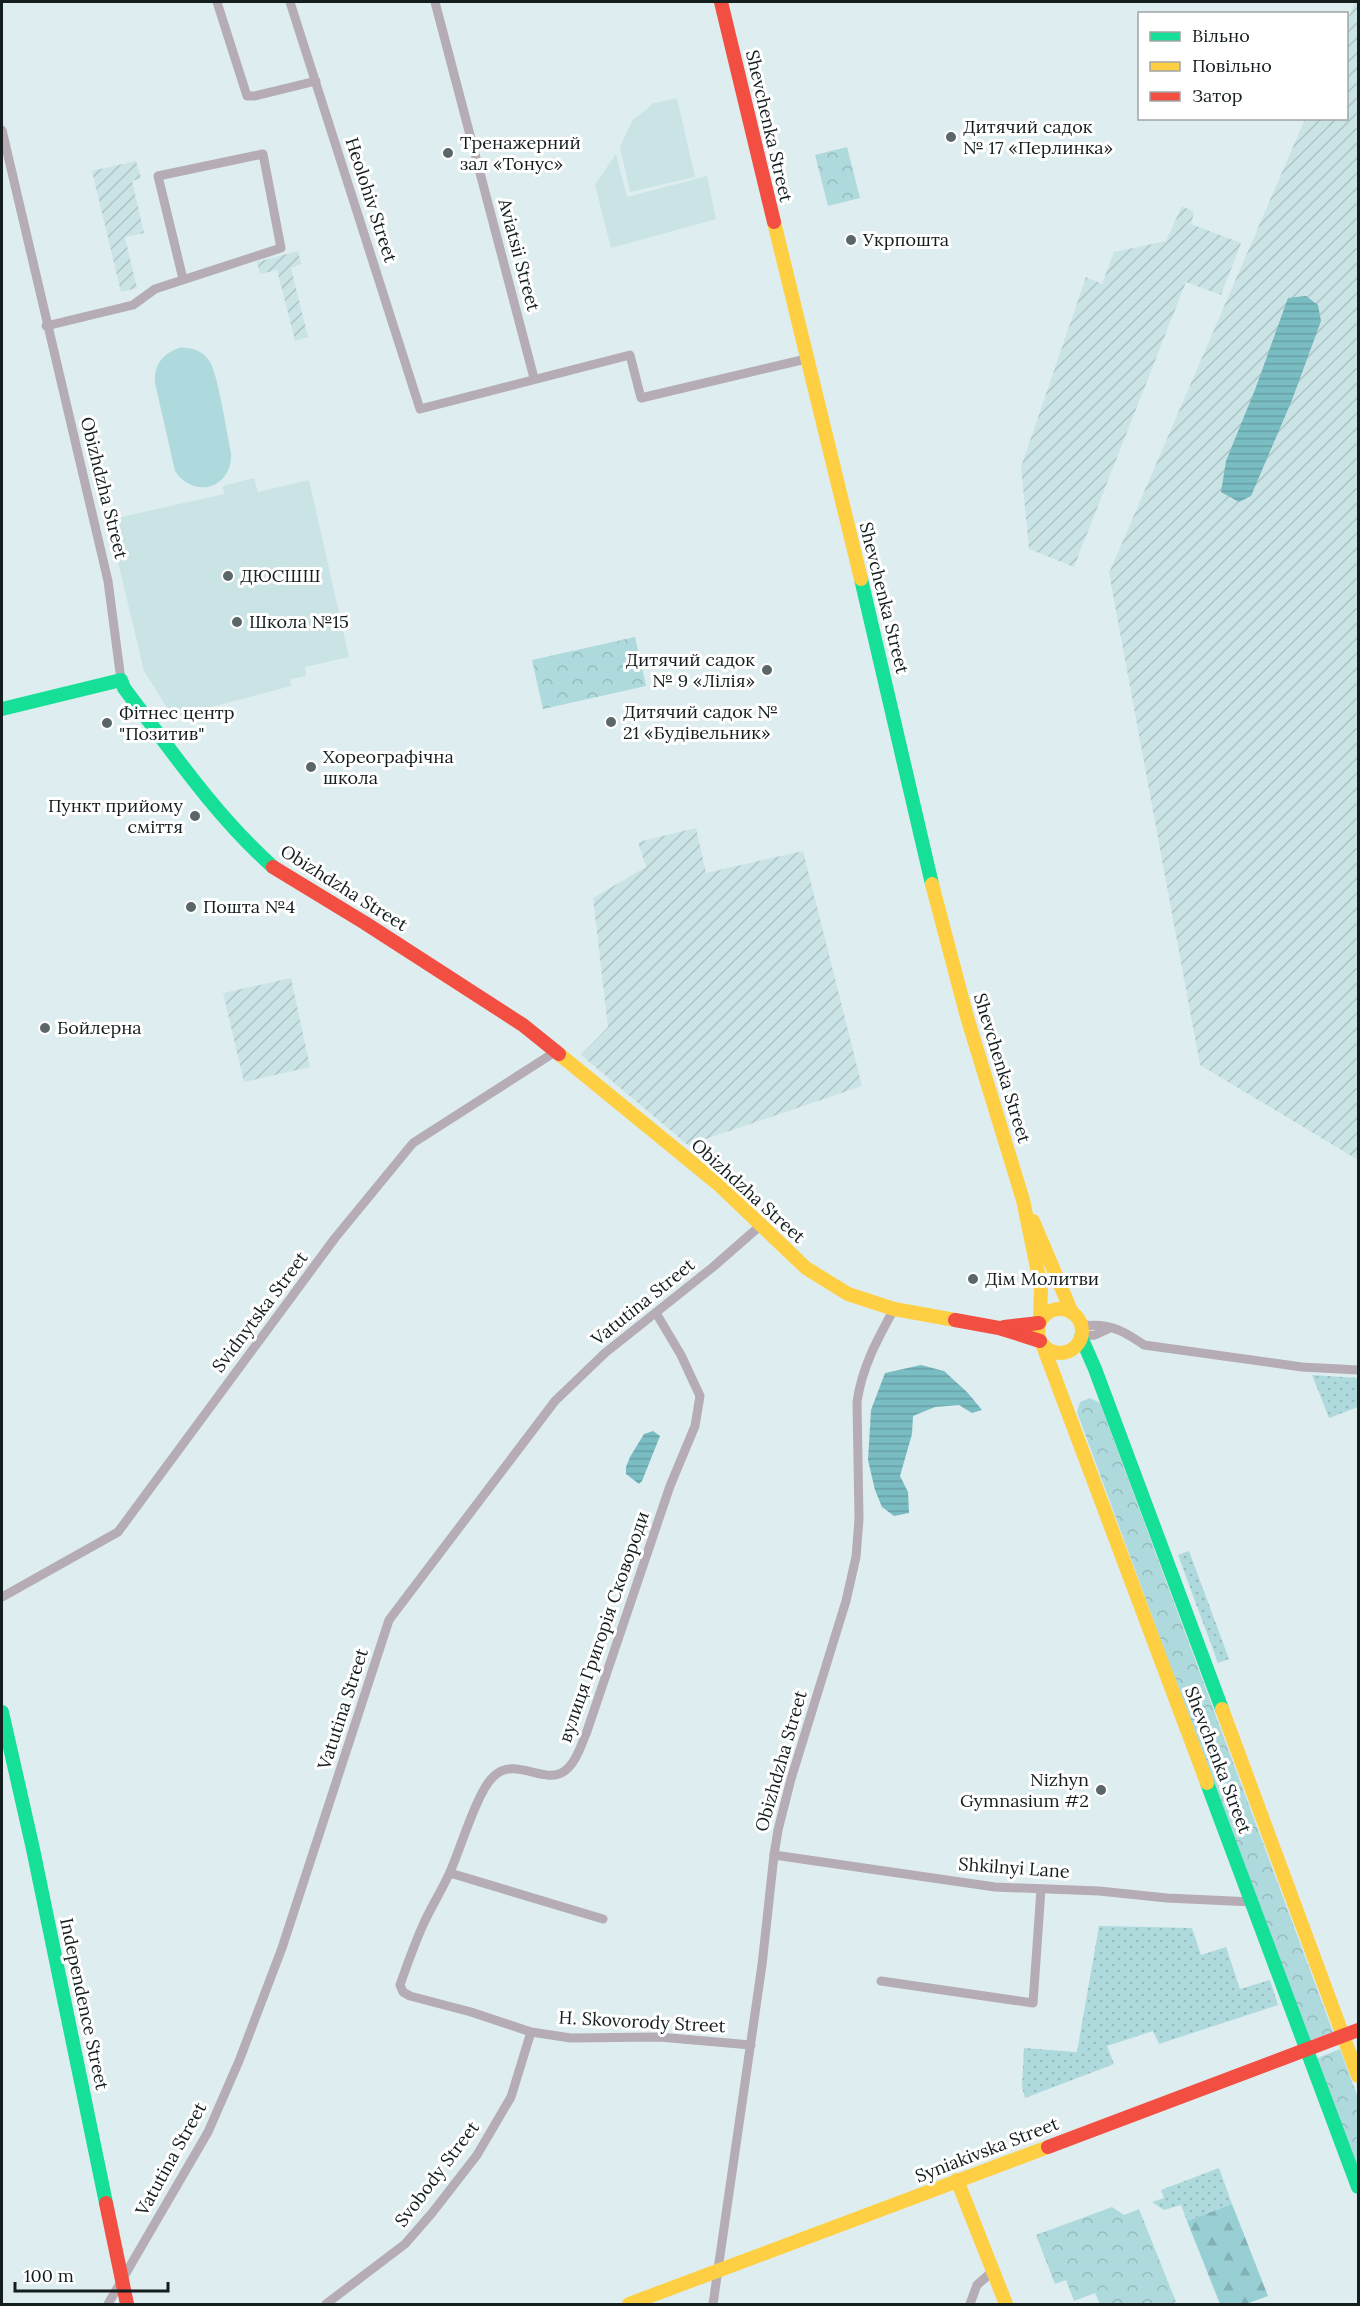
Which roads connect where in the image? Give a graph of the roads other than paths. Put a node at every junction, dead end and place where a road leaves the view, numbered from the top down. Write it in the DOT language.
graph roads {
  1 [pos="217,2"];
  2 [pos="290,2"];
  3 [pos="435,2"];
  4 [pos="721,2"];
  5 [pos="316,81"];
  6 [pos="2,130"];
  7 [pos="183,279"];
  8 [pos="46,326"];
  9 [pos="806,359"];
  10 [pos="534,378"];
  11 [pos="121,680"];
  12 [pos="2,709"];
  13 [pos="555,1052"];
  14 [pos="1023,1200"];
  15 [pos="761,1225"];
  16 [pos="894,1309"];
  17 [pos="656,1313"];
  18 [pos="1039,1323"];
  19 [pos="1078,1327"];
  20 [pos="999,1328"];
  21 [pos="1042,1343"];
  22 [pos="1359,1370"];
  23 [pos="2,1597"];
  24 [pos="2,1712"];
  25 [pos="774,1855"];
  26 [pos="450,1873"];
  27 [pos="1041,1889"];
  28 [pos="1253,1902"];
  29 [pos="603,1919"];
  30 [pos="881,1981"];
  31 [pos="1359,2030"];
  32 [pos="531,2032"];
  33 [pos="1343,2036"];
  34 [pos="751,2045"];
  35 [pos="1307,2049"];
  36 [pos="1359,2076"];
  37 [pos="957,2181"];
  38 [pos="1359,2187"];
  39 [pos="718,2271"];
  40 [pos="993,2271"];
  41 [pos="122,2280"];
  42 [pos="108,2304"];
  43 [pos="127,2304"];
  44 [pos="326,2304"];
  45 [pos="629,2304"];
  46 [pos="713,2304"];
  47 [pos="970,2304"];
  48 [pos="1006,2304"];
  1 -- 5 [label="street"];
  2 -- 5 [label="street, Heolohiv Street"];
  3 -- 10 [label="street, Aviatsii Street"];
  4 -- 9 [label="main road, Shevchenka Street"];
  5 -- 10 [label="street, Heolohiv Street"];
  6 -- 8 [label="street, Obizhdzha Street"];
  7 -- 7 [label="street"];
  7 -- 8 [label="street"];
  8 -- 11 [label="street, Obizhdzha Street"];
  9 -- 10 [label="street"];
  9 -- 14 [label="main road, Shevchenka Street"];
  11 -- 12 [label="main road"];
  11 -- 13 [label="main road, Obizhdzha Street"];
  13 -- 15 [label="main road, Obizhdzha Street"];
  13 -- 23 [label="street, Svidnytska Street"];
  14 -- 18 [label="main road, Shevchenka Street"];
  14 -- 19 [label="main road, Shevchenka Street"];
  15 -- 16 [label="main road, Obizhdzha Street"];
  15 -- 17 [label="street, Vatutina Street"];
  16 -- 20 [label="main road, Obizhdzha Street"];
  16 -- 25 [label="street, Obizhdzha Street"];
  17 -- 26 [label="street, вулиця Григорія Сковороди"];
  17 -- 41 [label="street, Vatutina Street"];
  18 -- 19 [label="main road"];
  18 -- 20 [label="main road, Obizhdzha Street"];
  18 -- 21 [label="main road"];
  19 -- 21 [label="main road"];
  19 -- 22 [label="street"];
  19 -- 33 [label="main road, Shevchenka Street"];
  20 -- 21 [label="main road, Obizhdzha Street"];
  21 -- 28 [label="main road, Shevchenka Street"];
  24 -- 41 [label="main road, Independence Street"];
  25 -- 27 [label="street, Shkilnyi Lane"];
  25 -- 34 [label="street, Obizhdzha Street"];
  26 -- 29 [label="street"];
  26 -- 32 [label="street, вулиця Григорія Сковороди"];
  27 -- 28 [label="street, Shkilnyi Lane"];
  27 -- 30 [label="street"];
  28 -- 35 [label="main road, Shevchenka Street"];
  31 -- 33 [label="main road, Syniakivska Street"];
  32 -- 34 [label="street, H. Skovorody Street"];
  32 -- 44 [label="street, Svobody Street"];
  33 -- 35 [label="main road, Syniakivska Street"];
  33 -- 36 [label="main road, Shevchenka Street"];
  34 -- 39 [label="street, Obizhdzha Street"];
  35 -- 37 [label="main road, Syniakivska Street"];
  35 -- 38 [label="main road, Shevchenka Street"];
  37 -- 39 [label="main road, Syniakivska Street"];
  37 -- 40 [label="main road"];
  39 -- 45 [label="main road, Syniakivska Street"];
  39 -- 46 [label="street, Obizhdzha Street"];
  40 -- 47 [label="street"];
  40 -- 48 [label="main road"];
  41 -- 42 [label="street, Vatutina Street"];
  41 -- 43 [label="main road, Independence Street"];
}
